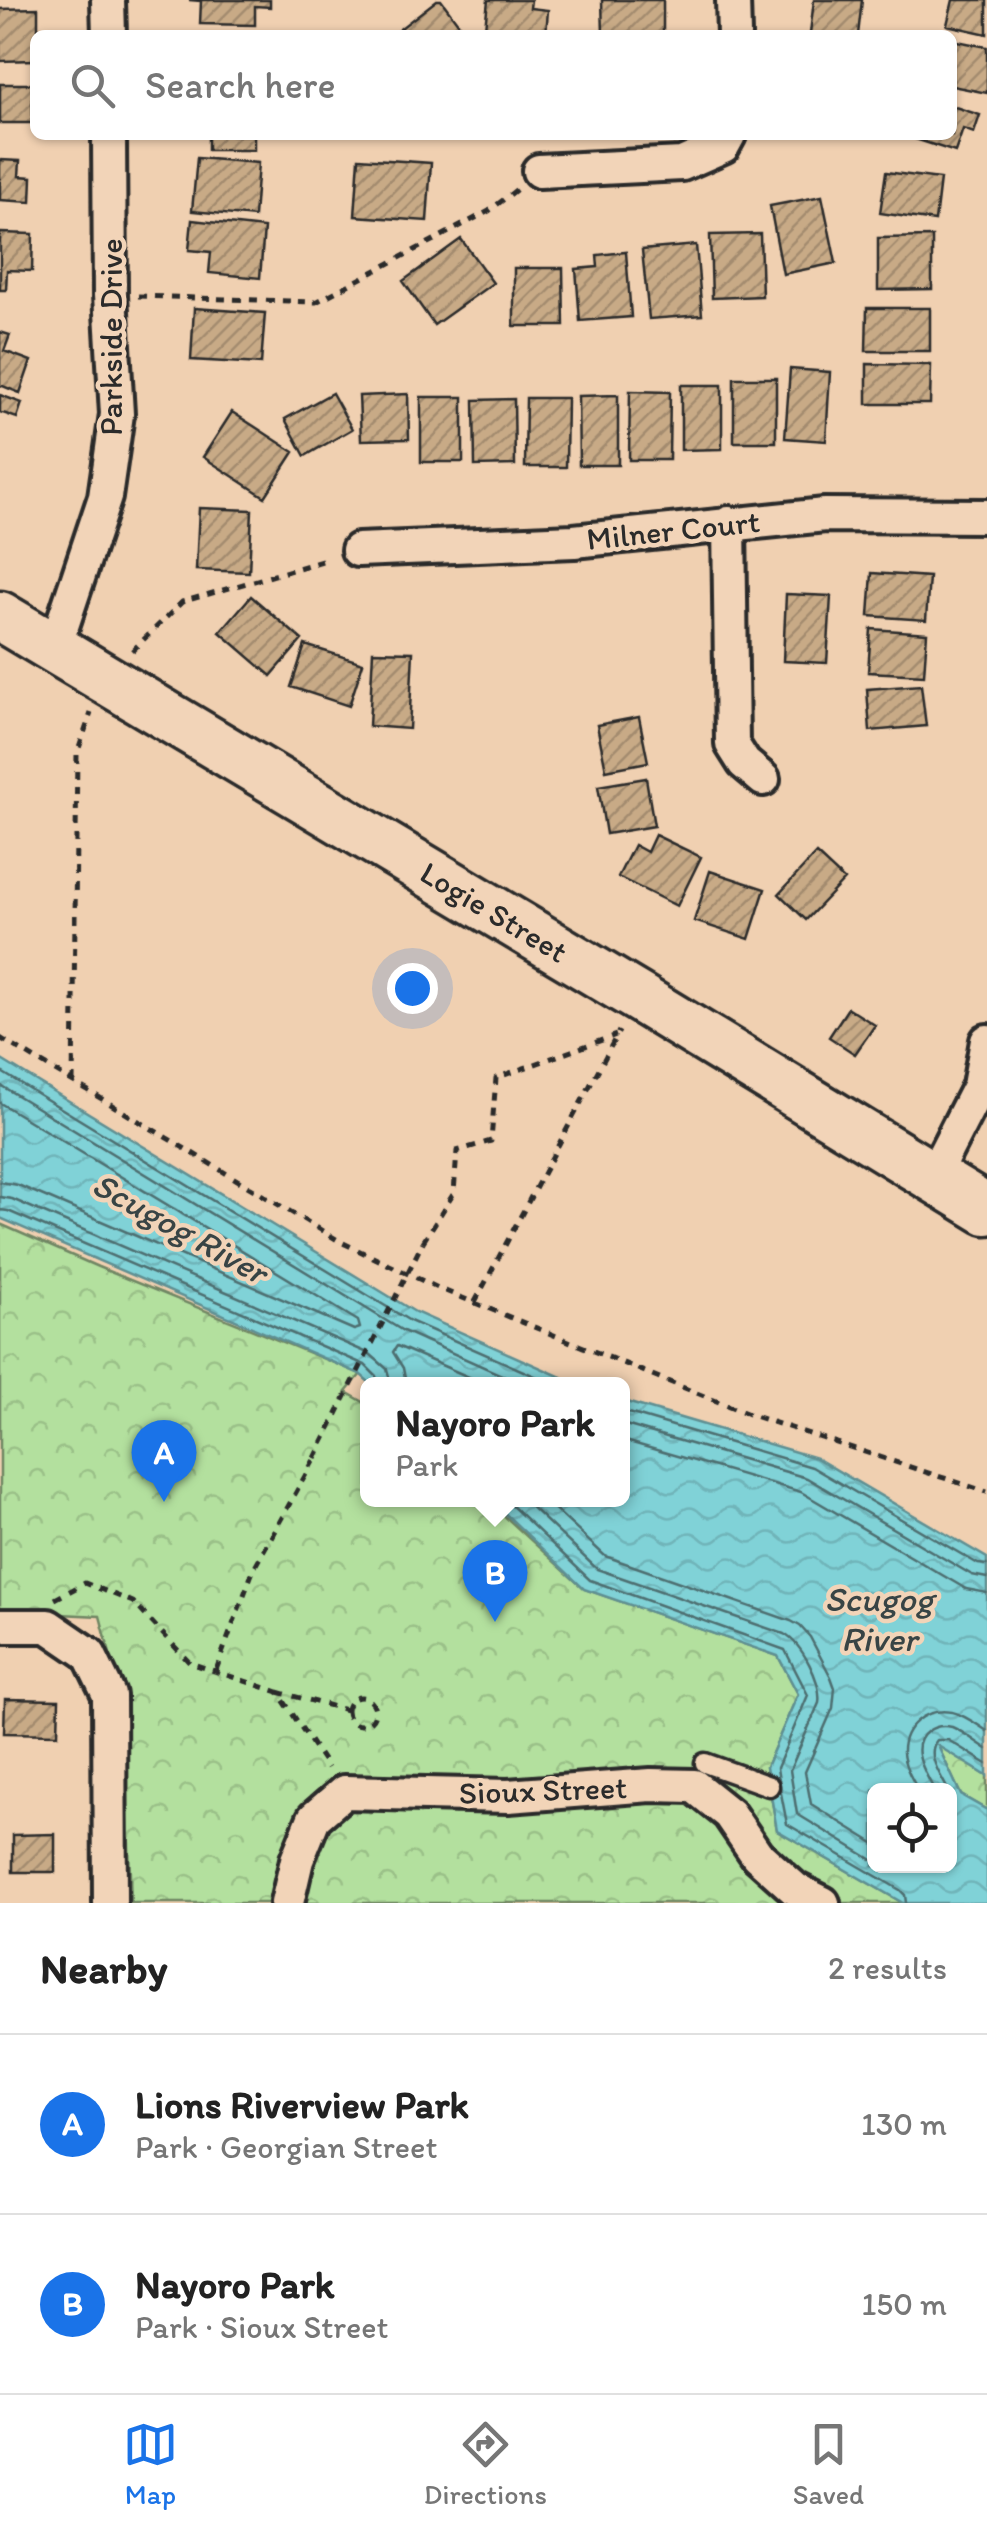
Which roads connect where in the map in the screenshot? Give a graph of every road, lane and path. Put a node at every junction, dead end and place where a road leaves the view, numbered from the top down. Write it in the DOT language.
graph roads {
  1 [pos="108,0"];
  2 [pos="733,0"];
  3 [pos="108,30"];
  4 [pos="734,30"];
  5 [pos="109,140"];
  6 [pos="726,140"];
  7 [pos="539,172"];
  8 [pos="110,295"];
  9 [pos="987,516"];
  10 [pos="729,523"];
  11 [pos="358,550"];
  12 [pos="0,616"];
  13 [pos="54,650"];
  14 [pos="103,680"];
  15 [pos="764,779"];
  16 [pos="0,1038"];
  17 [pos="987,1040"];
  18 [pos="73,1083"];
  19 [pos="933,1176"];
  20 [pos="987,1210"];
  21 [pos="476,1302"];
  22 [pos="987,1492"];
  23 [pos="0,1626"];
  24 [pos="48,1626"];
  25 [pos="216,1670"];
  26 [pos="278,1692"];
  27 [pos="346,1710"];
  28 [pos="704,1763"];
  29 [pos="770,1786"];
  30 [pos="344,1792"];
  31 [pos="110,1903"];
  32 [pos="287,1903"];
  33 [pos="823,1903"];
  1 -- 3 [label="street"];
  2 -- 4 [label="street"];
  5 -- 8 [label="street, Parkside Drive"];
  6 -- 7 [label="street"];
  7 -- 8 [label="path"];
  8 -- 13 [label="street, Parkside Drive"];
  9 -- 10 [label="street, Milner Court"];
  10 -- 11 [label="street, Milner Court"];
  10 -- 15 [label="street"];
  11 -- 14 [label="path"];
  12 -- 13 [label="street, Logie Street"];
  13 -- 14 [label="street, Logie Street"];
  14 -- 18 [label="path"];
  14 -- 19 [label="street, Logie Street"];
  16 -- 18 [label="path"];
  17 -- 19 [label="street"];
  18 -- 21 [label="path"];
  19 -- 20 [label="street, Logie Street"];
  21 -- 22 [label="path"];
  21 -- 25 [label="path, bridge"];
  23 -- 24 [label="street"];
  24 -- 25 [label="path"];
  24 -- 31 [label="street"];
  25 -- 26 [label="path"];
  26 -- 27 [label="path"];
  26 -- 30 [label="path"];
  27 -- 27 [label="path"];
  28 -- 29 [label="lane"];
  30 -- 32 [label="street"];
  30 -- 33 [label="street, Sioux Street"];
}
